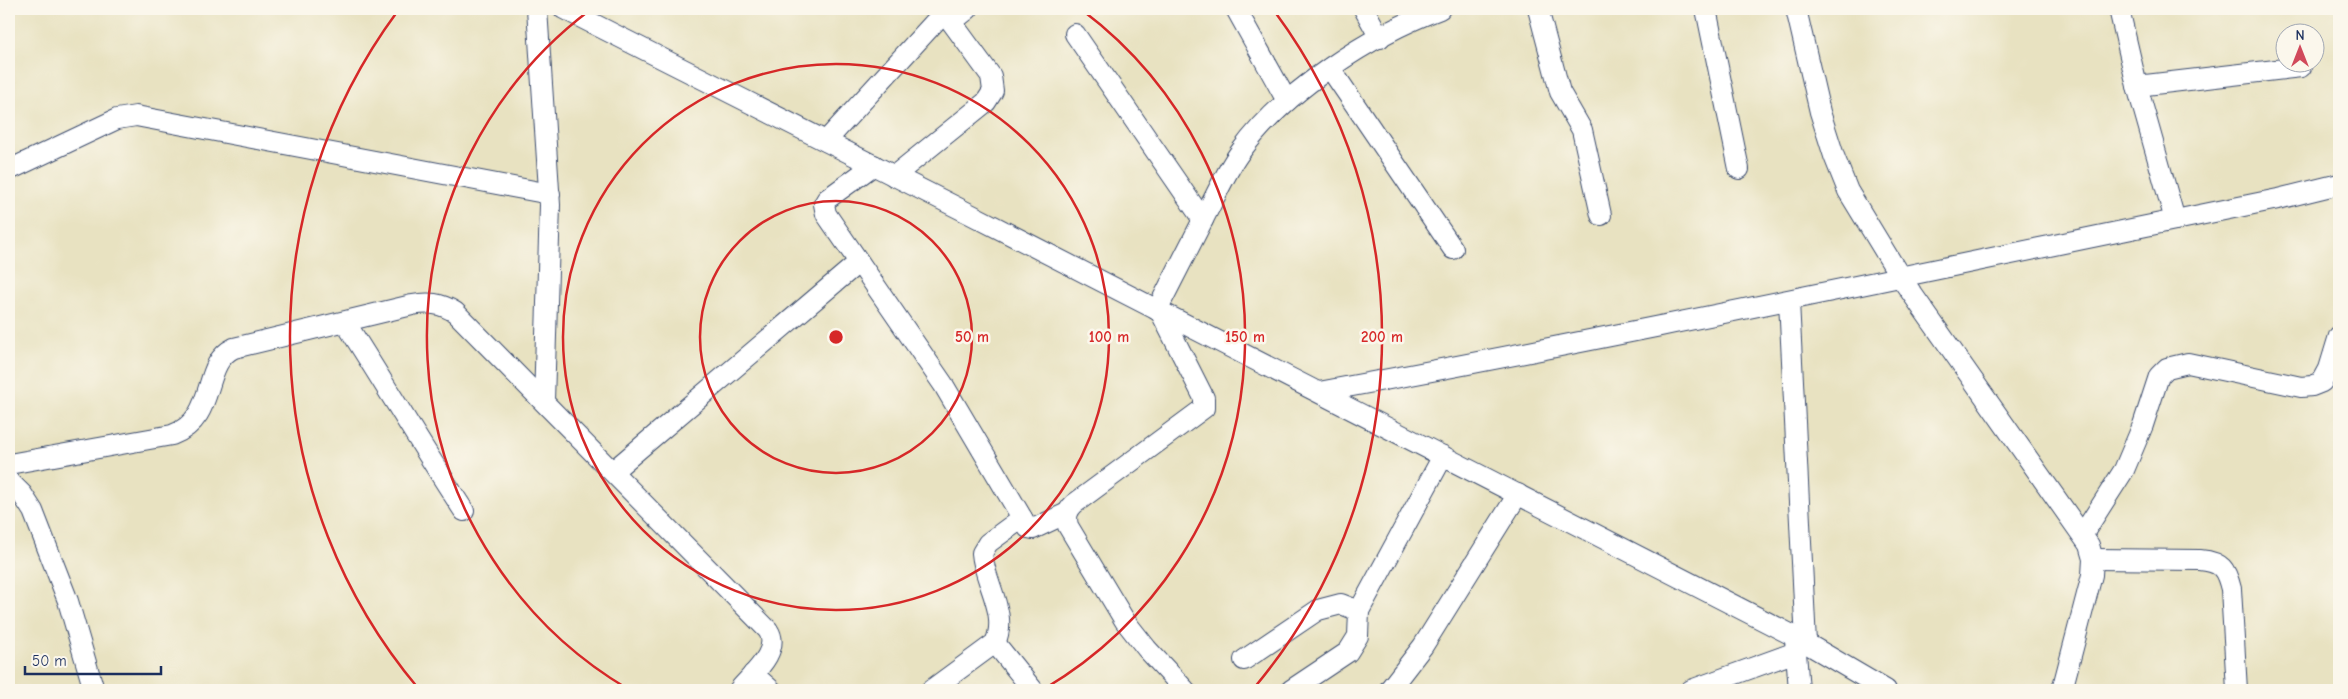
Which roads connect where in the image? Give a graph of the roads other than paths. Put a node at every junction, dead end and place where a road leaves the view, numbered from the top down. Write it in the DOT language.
graph roads {
  1 [pos="537,9"];
  2 [pos="968,9"];
  3 [pos="1236,9"];
  4 [pos="1364,9"];
  5 [pos="1440,9"];
  6 [pos="1538,9"];
  7 [pos="1706,9"];
  8 [pos="1796,9"];
  9 [pos="2119,9"];
  10 [pos="572,10"];
  11 [pos="946,14"];
  12 [pos="1075,34"];
  13 [pos="1380,38"];
  14 [pos="1330,68"];
  15 [pos="2276,70"];
  16 [pos="2137,86"];
  17 [pos="1287,101"];
  18 [pos="826,141"];
  19 [pos="874,165"];
  20 [pos="1738,169"];
  21 [pos="9,170"];
  22 [pos="894,176"];
  23 [pos="2339,184"];
  24 [pos="550,194"];
  25 [pos="1601,214"];
  26 [pos="1203,220"];
  27 [pos="2175,220"];
  28 [pos="1453,249"];
  29 [pos="859,262"];
  30 [pos="1901,278"];
  31 [pos="1789,301"];
  32 [pos="1158,310"];
  33 [pos="345,322"];
  34 [pos="2339,336"];
  35 [pos="1319,392"];
  36 [pos="544,401"];
  37 [pos="1443,456"];
  38 [pos="9,464"];
  39 [pos="613,471"];
  40 [pos="9,482"];
  41 [pos="1518,494"];
  42 [pos="464,512"];
  43 [pos="1067,513"];
  44 [pos="1022,518"];
  45 [pos="2083,534"];
  46 [pos="2093,560"];
  47 [pos="1359,611"];
  48 [pos="995,642"];
  49 [pos="1799,643"];
  50 [pos="1244,660"];
  51 [pos="752,674"];
  52 [pos="94,690"];
  53 [pos="739,690"];
  54 [pos="771,690"];
  55 [pos="931,690"];
  56 [pos="1033,690"];
  57 [pos="1185,690"];
  58 [pos="1291,690"];
  59 [pos="1389,690"];
  60 [pos="1690,690"];
  61 [pos="1799,690"];
  62 [pos="1886,690"];
  63 [pos="2062,690"];
  64 [pos="2237,690"];
  1 -- 24 [label="street"];
  2 -- 11 [label="street"];
  3 -- 17 [label="street"];
  4 -- 13 [label="street"];
  5 -- 13 [label="street"];
  6 -- 25 [label="street"];
  7 -- 20 [label="street"];
  8 -- 30 [label="street"];
  9 -- 16 [label="street"];
  10 -- 18 [label="street"];
  11 -- 18 [label="street"];
  11 -- 22 [label="street"];
  12 -- 26 [label="street"];
  13 -- 14 [label="street"];
  14 -- 17 [label="street"];
  14 -- 28 [label="street"];
  15 -- 16 [label="street"];
  16 -- 27 [label="street"];
  17 -- 26 [label="street"];
  18 -- 19 [label="street"];
  19 -- 22 [label="street"];
  19 -- 29 [label="street"];
  21 -- 24 [label="street"];
  22 -- 32 [label="street"];
  23 -- 27 [label="street"];
  24 -- 36 [label="street"];
  26 -- 32 [label="street"];
  27 -- 30 [label="street"];
  29 -- 39 [label="street"];
  29 -- 44 [label="street"];
  30 -- 31 [label="street"];
  30 -- 45 [label="street"];
  31 -- 35 [label="street"];
  31 -- 49 [label="street"];
  32 -- 35 [label="street"];
  32 -- 43 [label="street"];
  33 -- 36 [label="street"];
  33 -- 38 [label="street"];
  33 -- 42 [label="street"];
  34 -- 45 [label="street"];
  35 -- 37 [label="street"];
  36 -- 39 [label="street"];
  37 -- 41 [label="street"];
  37 -- 47 [label="street"];
  39 -- 51 [label="street"];
  40 -- 52 [label="street"];
  41 -- 49 [label="street"];
  41 -- 59 [label="street"];
  43 -- 44 [label="street"];
  43 -- 57 [label="street"];
  44 -- 48 [label="street"];
  45 -- 46 [label="street"];
  46 -- 63 [label="street"];
  46 -- 64 [label="street"];
  47 -- 50 [label="street"];
  47 -- 58 [label="street"];
  48 -- 55 [label="street"];
  48 -- 56 [label="street"];
  49 -- 60 [label="street"];
  49 -- 61 [label="street"];
  49 -- 62 [label="street"];
  51 -- 53 [label="street"];
  51 -- 54 [label="street"];
}
